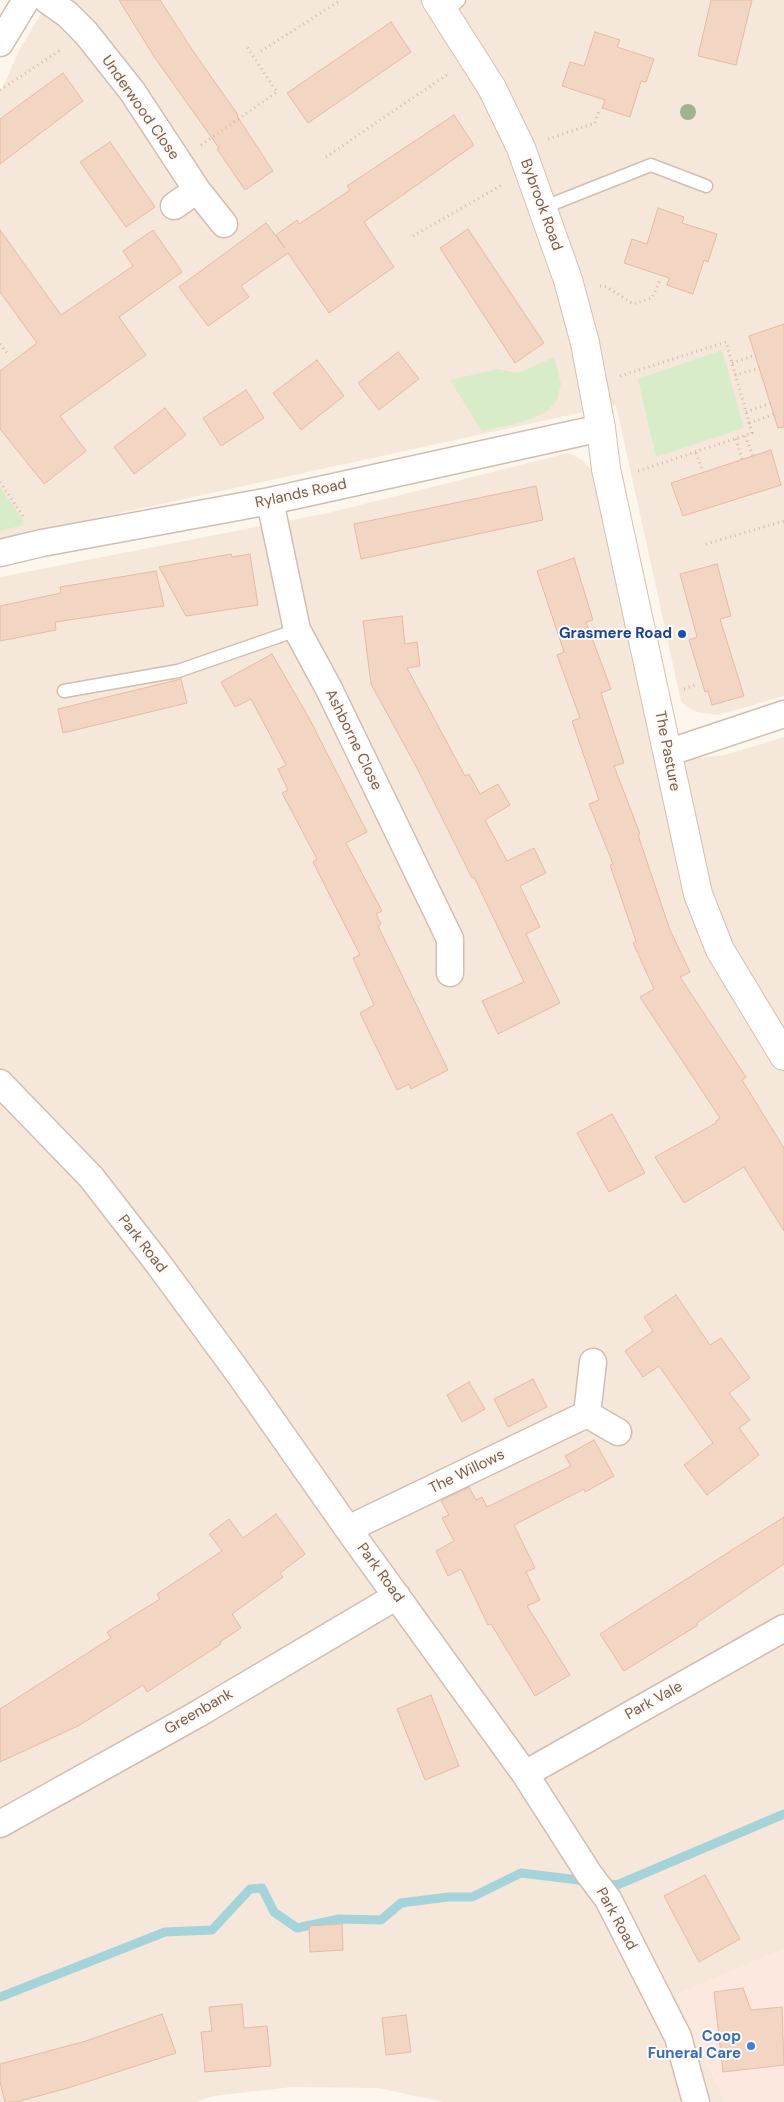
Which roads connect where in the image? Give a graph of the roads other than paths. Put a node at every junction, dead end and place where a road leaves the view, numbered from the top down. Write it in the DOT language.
graph roads {
  1 [pos="26,0"];
  2 [pos="48,0"];
  3 [pos="447,4"];
  4 [pos="0,43"];
  5 [pos="706,186"];
  6 [pos="197,190"];
  7 [pos="174,206"];
  8 [pos="542,208"];
  9 [pos="224,224"];
  10 [pos="601,428"];
  11 [pos="270,501"];
  12 [pos="0,553"];
  13 [pos="297,630"];
  14 [pos="64,691"];
  15 [pos="784,714"];
  16 [pos="667,753"];
  17 [pos="450,973"];
  18 [pos="784,1056"];
  19 [pos="0,1083"];
  20 [pos="594,1362"];
  21 [pos="587,1414"];
  22 [pos="618,1432"];
  23 [pos="348,1529"];
  24 [pos="396,1596"];
  25 [pos="784,1628"];
  26 [pos="525,1774"];
  27 [pos="0,1824"];
  28 [pos="696,2102"];
  1 -- 4 [label="street"];
  2 -- 6 [label="street, Underwood Close"];
  3 -- 8 [label="street, Bybrook Road"];
  5 -- 8 [label="lane"];
  6 -- 7 [label="street"];
  6 -- 9 [label="street, Underwood Close"];
  8 -- 10 [label="street, Bybrook Road"];
  10 -- 11 [label="street, Rylands Road"];
  10 -- 16 [label="street, The Pasture"];
  11 -- 12 [label="street, Rylands Road"];
  11 -- 13 [label="street, Ashborne Close"];
  13 -- 14 [label="lane"];
  13 -- 17 [label="street, Ashborne Close"];
  15 -- 16 [label="street"];
  16 -- 18 [label="street, The Pasture"];
  19 -- 23 [label="street, Park Road"];
  20 -- 21 [label="street"];
  21 -- 22 [label="street"];
  21 -- 23 [label="street, The Willows"];
  23 -- 24 [label="street, Park Road"];
  24 -- 26 [label="street, Park Road"];
  24 -- 27 [label="street, Greenbank"];
  25 -- 26 [label="street, Park Vale"];
  26 -- 28 [label="street, Park Road"];
}
